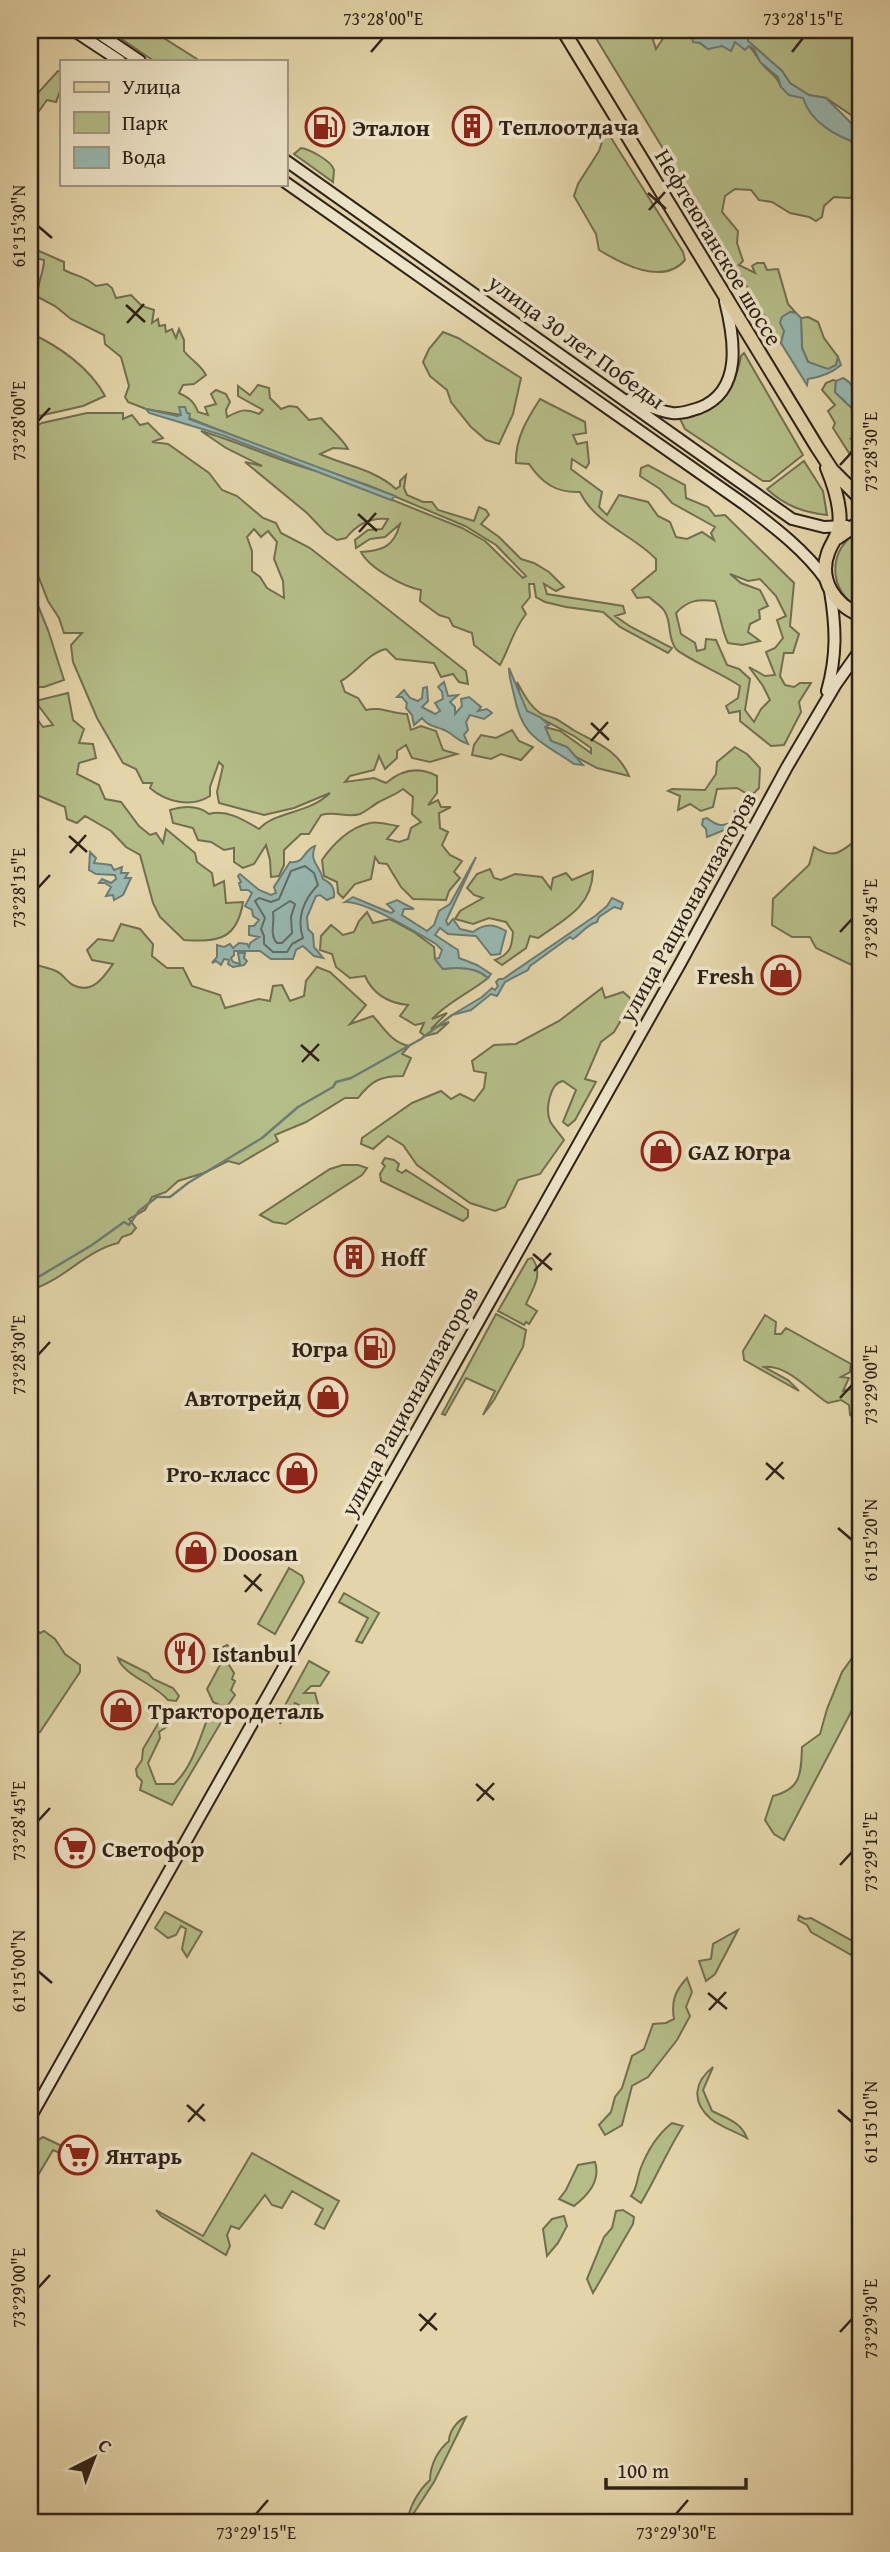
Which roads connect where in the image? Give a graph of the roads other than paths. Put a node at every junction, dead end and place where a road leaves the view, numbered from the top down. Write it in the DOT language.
graph roads {
  1 [pos="73,30"];
  2 [pos="94,30"];
  3 [pos="562,30"];
  4 [pos="118,60"];
  5 [pos="139,60"];
  6 [pos="287,161"];
  7 [pos="287,183"];
  8 [pos="724,295"];
  9 [pos="621,396"];
  10 [pos="819,449"];
  11 [pos="860,498"];
  12 [pos="857,523"];
  13 [pos="839,528"];
  14 [pos="832,543"];
  15 [pos="829,586"];
  16 [pos="860,615"];
  17 [pos="860,650"];
  18 [pos="824,704"];
  19 [pos="30,2118"];
  1 -- 4 [label="main road"];
  2 -- 5 [label="main road"];
  3 -- 8 [label="main road, Нефтеюганское шоссе"];
  6 -- 9 [label="main road, улица 30 лет Победы"];
  7 -- 15 [label="main road, улица 30 лет Победы"];
  8 -- 9 [label="main road"];
  8 -- 10 [label="main road, Нефтеюганское шоссе"];
  9 -- 13 [label="main road, улица 30 лет Победы"];
  10 -- 11 [label="main road"];
  10 -- 13 [label="main road"];
  12 -- 13 [label="main road, улица 30 лет Победы"];
  12 -- 14 [label="main road"];
  13 -- 14 [label="main road"];
  14 -- 15 [label="main road"];
  15 -- 16 [label="main road"];
  15 -- 18 [label="main road"];
  17 -- 18 [label="main road"];
  18 -- 19 [label="main road, улица Рационализаторов"];
}
